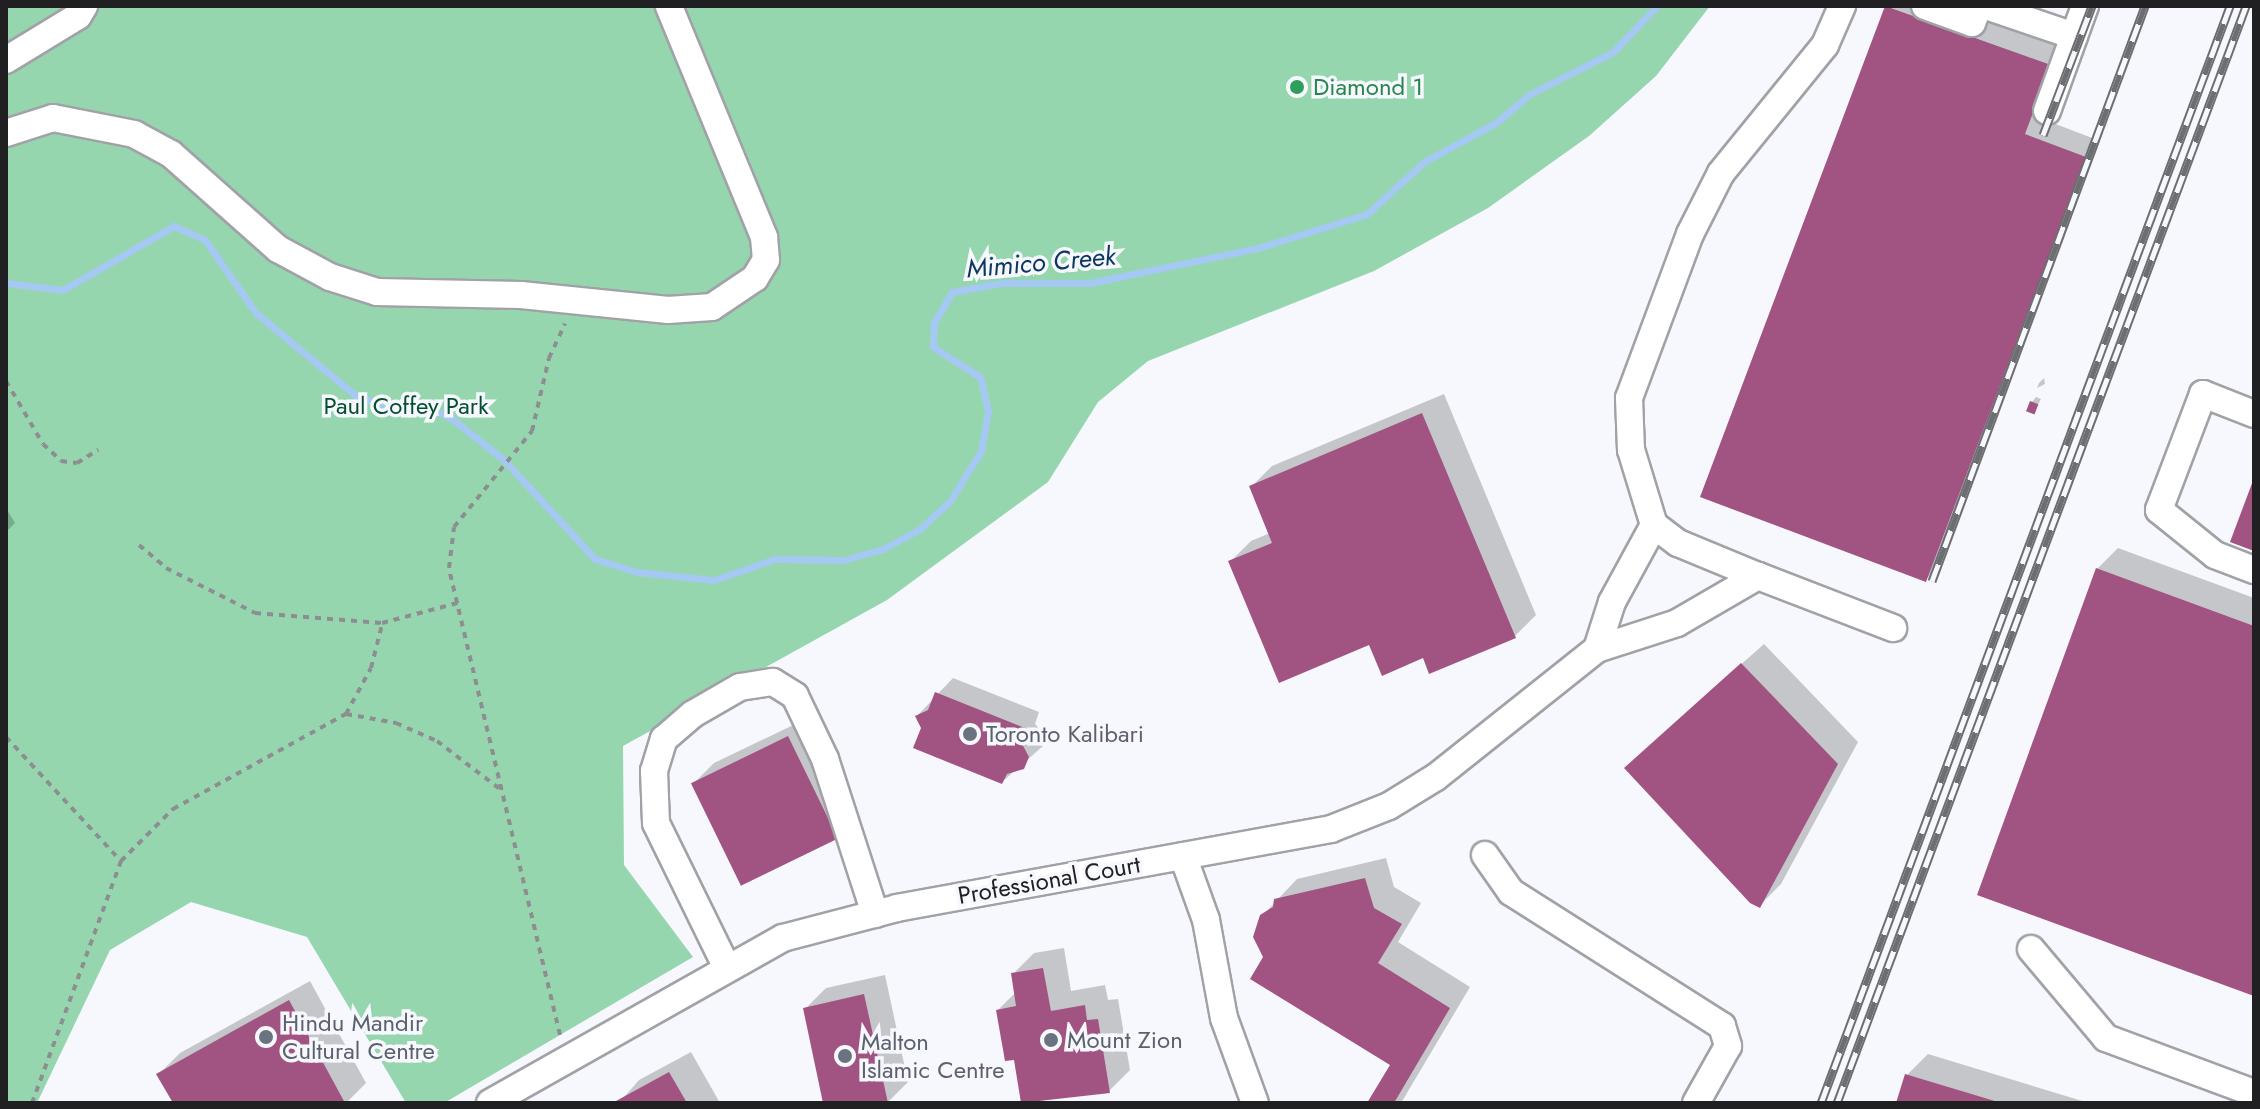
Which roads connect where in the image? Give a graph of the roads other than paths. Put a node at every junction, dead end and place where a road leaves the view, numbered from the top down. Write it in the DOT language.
graph roads {
  1 [pos="84,6"];
  2 [pos="669,6"];
  3 [pos="1842,6"];
  4 [pos="1925,6"];
  5 [pos="1979,6"];
  6 [pos="1986,6"];
  7 [pos="2085,6"];
  8 [pos="2074,36"];
  9 [pos="6,60"];
  10 [pos="2047,111"];
  11 [pos="6,133"];
  12 [pos="2254,414"];
  13 [pos="1654,525"];
  14 [pos="2254,570"];
  15 [pos="1758,576"];
  16 [pos="1893,628"];
  17 [pos="1597,649"];
  18 [pos="1485,855"];
  19 [pos="1183,856"];
  20 [pos="875,914"];
  21 [pos="2031,949"];
  22 [pos="727,968"];
  23 [pos="2254,1093"];
  24 [pos="521,1095"];
  25 [pos="490,1103"];
  26 [pos="1255,1103"];
  27 [pos="1696,1103"];
  1 -- 9 [label="street"];
  2 -- 11 [label="street"];
  3 -- 13 [label="street"];
  4 -- 5 [label="street"];
  6 -- 8 [label="street"];
  7 -- 8 [label="street"];
  8 -- 10 [label="street"];
  12 -- 14 [label="street"];
  13 -- 15 [label="street"];
  13 -- 17 [label="street"];
  15 -- 16 [label="street"];
  15 -- 17 [label="street"];
  17 -- 19 [label="street, Professional Court"];
  18 -- 27 [label="street"];
  19 -- 20 [label="street, Professional Court"];
  19 -- 26 [label="street"];
  20 -- 22 [label="street, Professional Court"];
  20 -- 22 [label="street"];
  21 -- 23 [label="street"];
  22 -- 24 [label="street, Professional Court"];
  24 -- 25 [label="street, Professional Court"];
}
